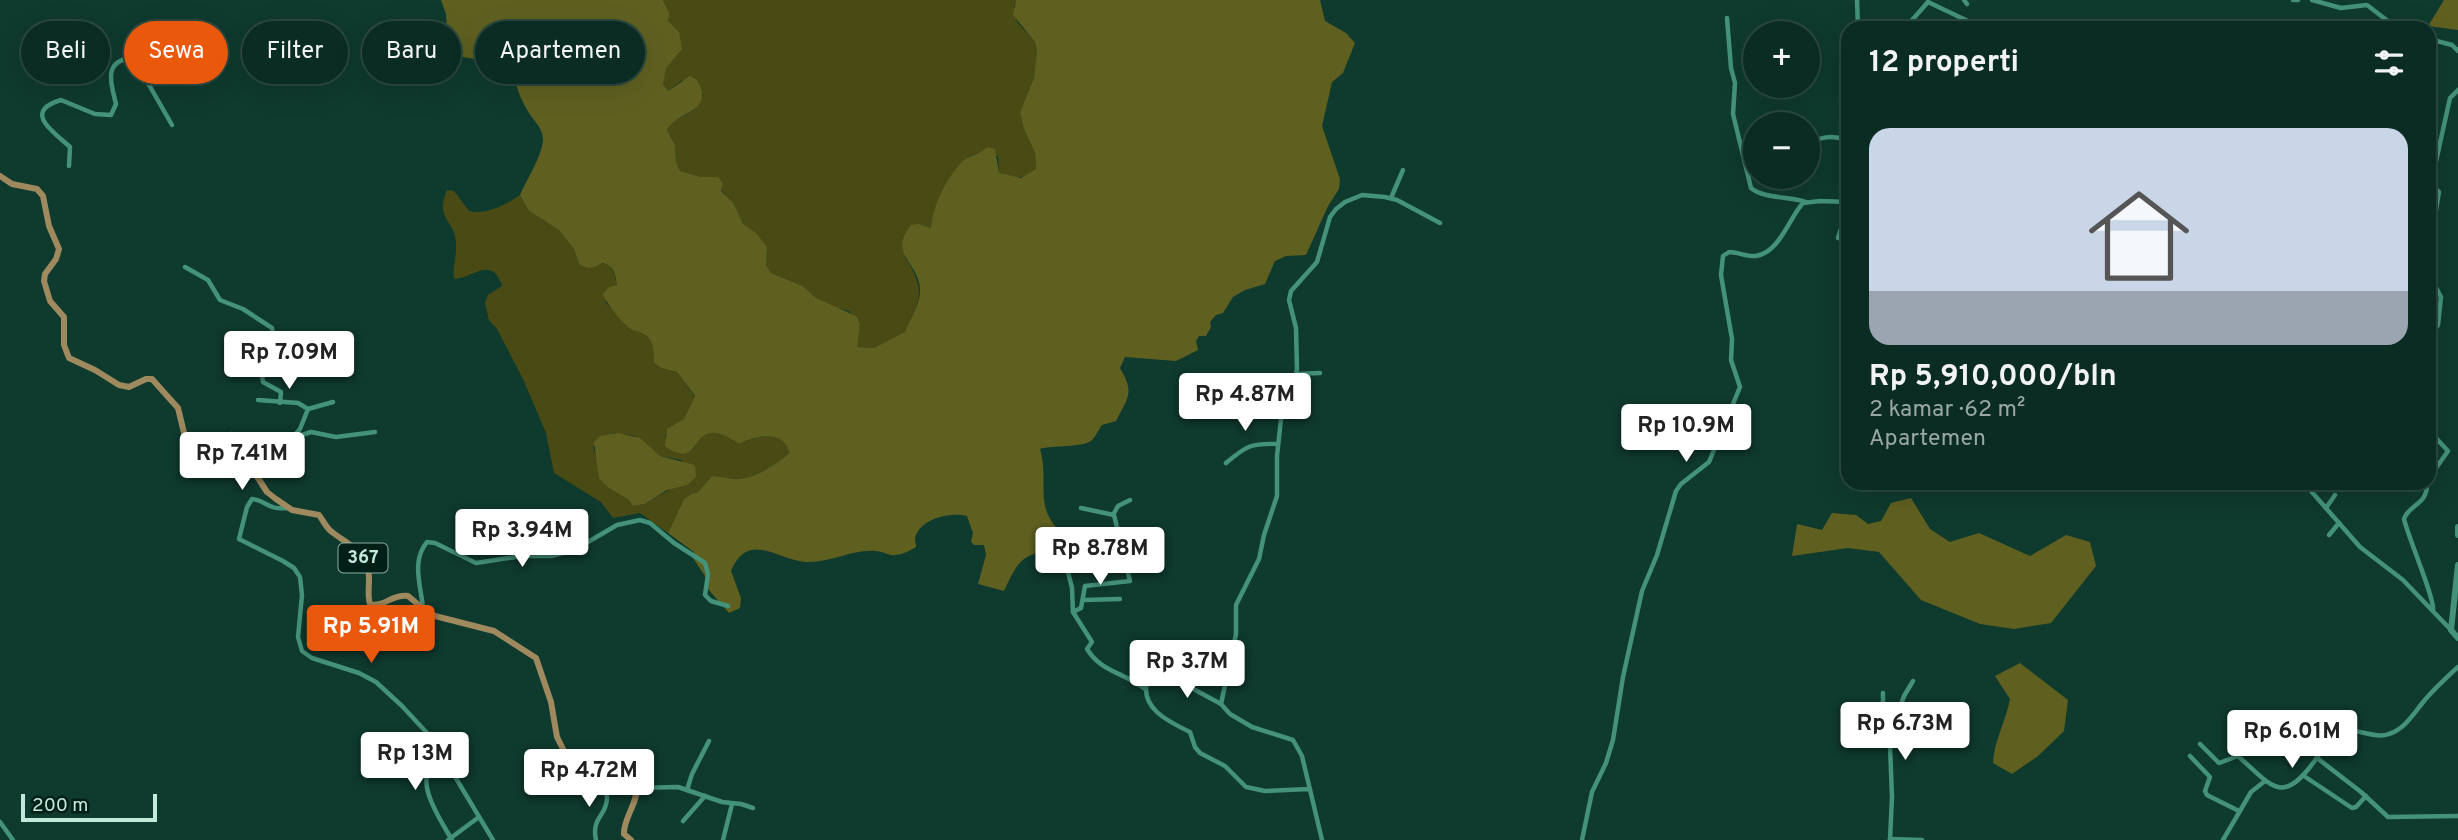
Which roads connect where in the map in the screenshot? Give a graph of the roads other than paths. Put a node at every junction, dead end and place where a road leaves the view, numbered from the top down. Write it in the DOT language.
graph roads {
  1 [pos="1857,0"];
  2 [pos="2292,0"];
  3 [pos="2298,0"];
  4 [pos="2312,0"];
  5 [pos="1928,1"];
  6 [pos="1727,19"];
  7 [pos="1858,21"];
  8 [pos="1912,21"];
  9 [pos="1968,21"];
  10 [pos="2387,21"];
  11 [pos="2436,41"];
  12 [pos="2458,51"];
  13 [pos="2458,90"];
  14 [pos="172,125"];
  15 [pos="1820,139"];
  16 [pos="1841,139"];
  17 [pos="2436,156"];
  18 [pos="69,166"];
  19 [pos="1403,170"];
  20 [pos="0,176"];
  21 [pos="2436,189"];
  22 [pos="1391,198"];
  23 [pos="1806,202"];
  24 [pos="1841,202"];
  25 [pos="2436,209"];
  26 [pos="1440,223"];
  27 [pos="1841,228"];
  28 [pos="1838,238"];
  29 [pos="184,267"];
  30 [pos="2436,287"];
  31 [pos="2436,328"];
  32 [pos="1320,373"];
  33 [pos="1296,374"];
  34 [pos="258,400"];
  35 [pos="333,402"];
  36 [pos="280,403"];
  37 [pos="308,409"];
  38 [pos="375,432"];
  39 [pos="292,438"];
  40 [pos="2436,439"];
  41 [pos="1278,443"];
  42 [pos="229,450"];
  43 [pos="1226,463"];
  44 [pos="2436,469"];
  45 [pos="2310,490"];
  46 [pos="2427,490"];
  47 [pos="2335,495"];
  48 [pos="1130,500"];
  49 [pos="288,508"];
  50 [pos="1082,508"];
  51 [pos="2326,508"];
  52 [pos="1113,515"];
  53 [pos="2339,523"];
  54 [pos="2458,527"];
  55 [pos="1040,534"];
  56 [pos="2329,535"];
  57 [pos="2458,536"];
  58 [pos="2458,565"];
  59 [pos="1120,599"];
  60 [pos="1083,600"];
  61 [pos="728,606"];
  62 [pos="423,609"];
  63 [pos="2432,610"];
  64 [pos="1073,612"];
  65 [pos="2451,629"];
  66 [pos="2458,638"];
  67 [pos="2458,667"];
  68 [pos="1913,681"];
  69 [pos="1145,689"];
  70 [pos="1883,693"];
  71 [pos="1222,704"];
  72 [pos="1895,717"];
  73 [pos="709,741"];
  74 [pos="2200,744"];
  75 [pos="2190,756"];
  76 [pos="2317,758"];
  77 [pos="447,765"];
  78 [pos="598,770"];
  79 [pos="2304,776"];
  80 [pos="2265,781"];
  81 [pos="638,788"];
  82 [pos="1309,789"];
  83 [pos="687,790"];
  84 [pos="705,796"];
  85 [pos="2366,796"];
  86 [pos="732,804"];
  87 [pos="753,808"];
  88 [pos="2239,811"];
  89 [pos="2458,816"];
  90 [pos="479,817"];
  91 [pos="683,821"];
  92 [pos="0,822"];
  93 [pos="451,839"];
  94 [pos="1922,839"];
  95 [pos="13,840"];
  96 [pos="493,840"];
  97 [pos="596,840"];
  98 [pos="631,840"];
  99 [pos="723,840"];
  100 [pos="1322,840"];
  101 [pos="1582,840"];
  102 [pos="1889,840"];
  103 [pos="2223,840"];
  1 -- 7 [label="street"];
  2 -- 3 [label="street"];
  4 -- 10 [label="street"];
  5 -- 8 [label="street"];
  5 -- 9 [label="street"];
  6 -- 23 [label="street"];
  11 -- 12 [label="street"];
  13 -- 17 [label="street"];
  14 -- 18 [label="street"];
  15 -- 16 [label="street"];
  19 -- 22 [label="street"];
  20 -- 42 [label="main road"];
  21 -- 25 [label="street"];
  22 -- 26 [label="street"];
  22 -- 33 [label="street"];
  23 -- 24 [label="street"];
  23 -- 101 [label="street"];
  27 -- 28 [label="street"];
  29 -- 36 [label="street"];
  30 -- 31 [label="street"];
  32 -- 33 [label="street"];
  33 -- 41 [label="street"];
  34 -- 36 [label="street"];
  35 -- 37 [label="street"];
  36 -- 37 [label="street"];
  37 -- 39 [label="street"];
  38 -- 39 [label="street"];
  39 -- 42 [label="street"];
  40 -- 44 [label="street"];
  41 -- 43 [label="street"];
  41 -- 71 [label="street"];
  42 -- 49 [label="main road, 367"];
  45 -- 51 [label="street"];
  46 -- 63 [label="street"];
  47 -- 51 [label="street"];
  48 -- 52 [label="street"];
  49 -- 62 [label="main road, 367"];
  49 -- 77 [label="street"];
  50 -- 52 [label="street"];
  51 -- 53 [label="street"];
  52 -- 60 [label="street"];
  53 -- 56 [label="street"];
  53 -- 63 [label="street"];
  54 -- 57 [label="street"];
  55 -- 64 [label="street"];
  58 -- 65 [label="street"];
  59 -- 60 [label="street"];
  60 -- 64 [label="street"];
  61 -- 62 [label="street"];
  62 -- 78 [label="main road, 367"];
  63 -- 65 [label="street"];
  64 -- 69 [label="street"];
  65 -- 66 [label="street"];
  67 -- 76 [label="street"];
  68 -- 72 [label="street"];
  69 -- 71 [label="street"];
  69 -- 82 [label="street"];
  70 -- 72 [label="street"];
  71 -- 82 [label="street"];
  72 -- 102 [label="street"];
  73 -- 83 [label="street"];
  74 -- 80 [label="street"];
  75 -- 88 [label="street"];
  76 -- 79 [label="street"];
  76 -- 85 [label="street"];
  77 -- 90 [label="street"];
  77 -- 93 [label="street"];
  78 -- 81 [label="main road, 367"];
  78 -- 97 [label="street"];
  79 -- 80 [label="street"];
  79 -- 85 [label="street"];
  80 -- 88 [label="street"];
  81 -- 83 [label="street"];
  81 -- 98 [label="main road"];
  82 -- 100 [label="street"];
  83 -- 84 [label="street"];
  84 -- 86 [label="street"];
  84 -- 91 [label="street"];
  85 -- 89 [label="street"];
  86 -- 87 [label="street"];
  86 -- 99 [label="street"];
  88 -- 103 [label="street"];
  90 -- 93 [label="street"];
  90 -- 96 [label="street"];
  92 -- 95 [label="street"];
  94 -- 102 [label="street"];
}
